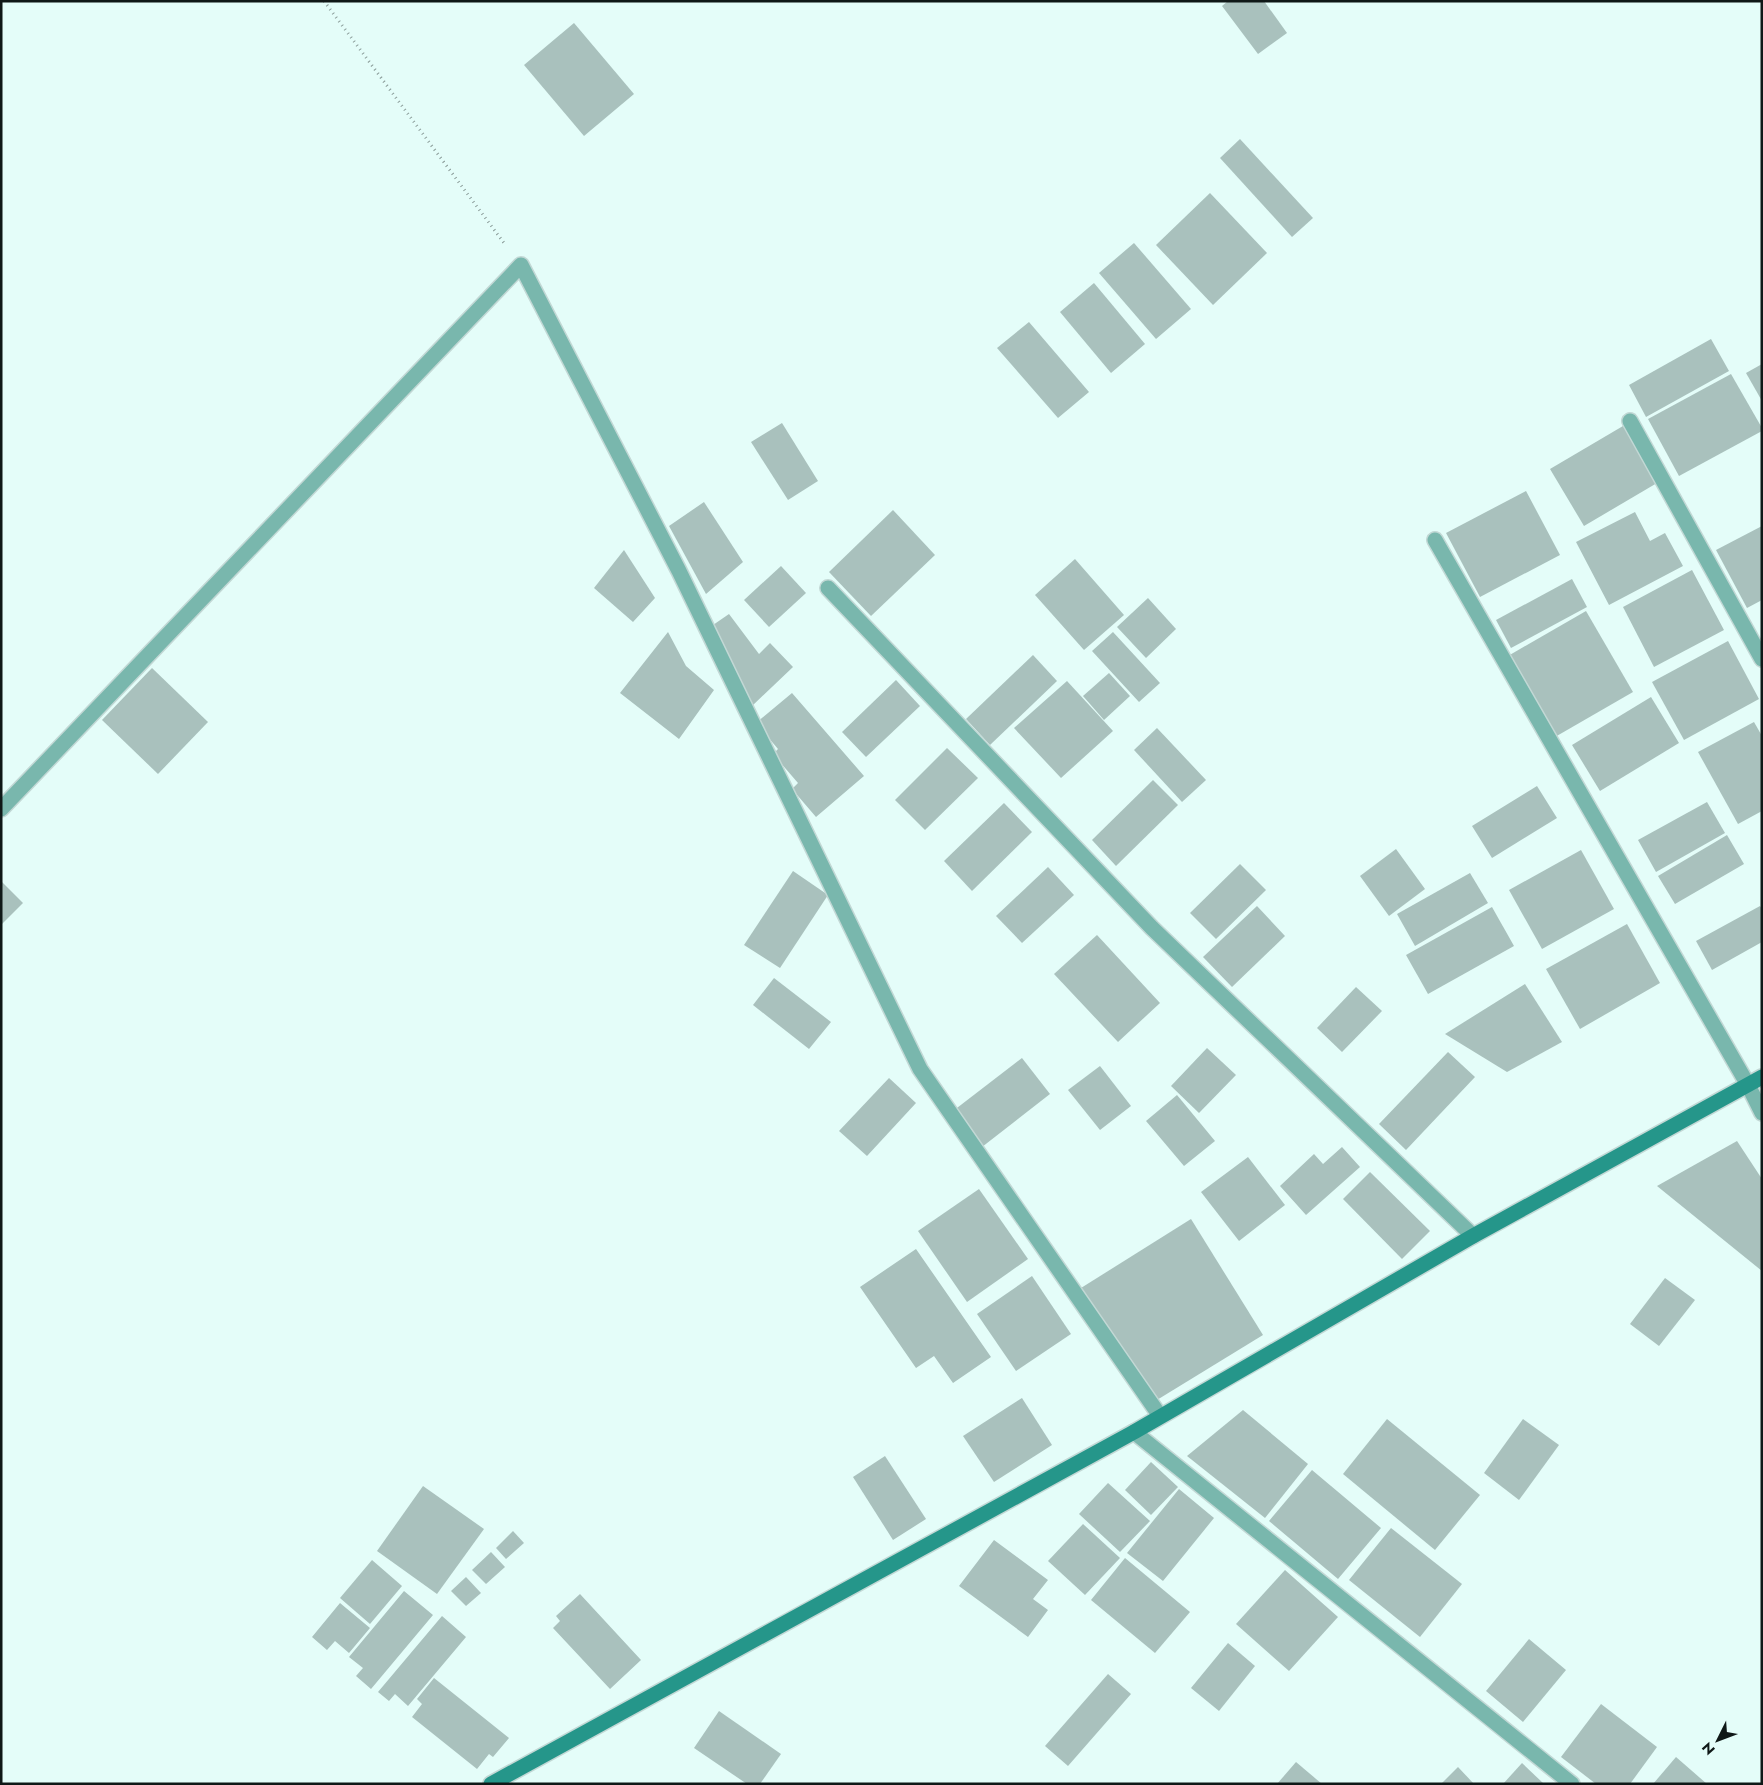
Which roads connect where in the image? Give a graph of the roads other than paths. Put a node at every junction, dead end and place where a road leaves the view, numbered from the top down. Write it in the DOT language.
graph roads {
  1 [pos="1630,421"];
  2 [pos="1435,540"];
  3 [pos="828,588"];
  4 [pos="1762,659"];
  5 [pos="1,809"];
  6 [pos="1762,1077"];
  7 [pos="1748,1085"];
  8 [pos="1762,1113"];
  9 [pos="1473,1236"];
  10 [pos="1160,1416"];
  11 [pos="1134,1432"];
  12 [pos="491,1784"];
  13 [pos="1572,1784"];
  1 -- 4 [label="street"];
  2 -- 7 [label="street"];
  3 -- 9 [label="street"];
  5 -- 10 [label="street"];
  6 -- 7 [label="street"];
  7 -- 8 [label="street"];
  7 -- 9 [label="street"];
  9 -- 10 [label="street"];
  10 -- 11 [label="street"];
  11 -- 12 [label="street"];
  11 -- 13 [label="street"];
}
